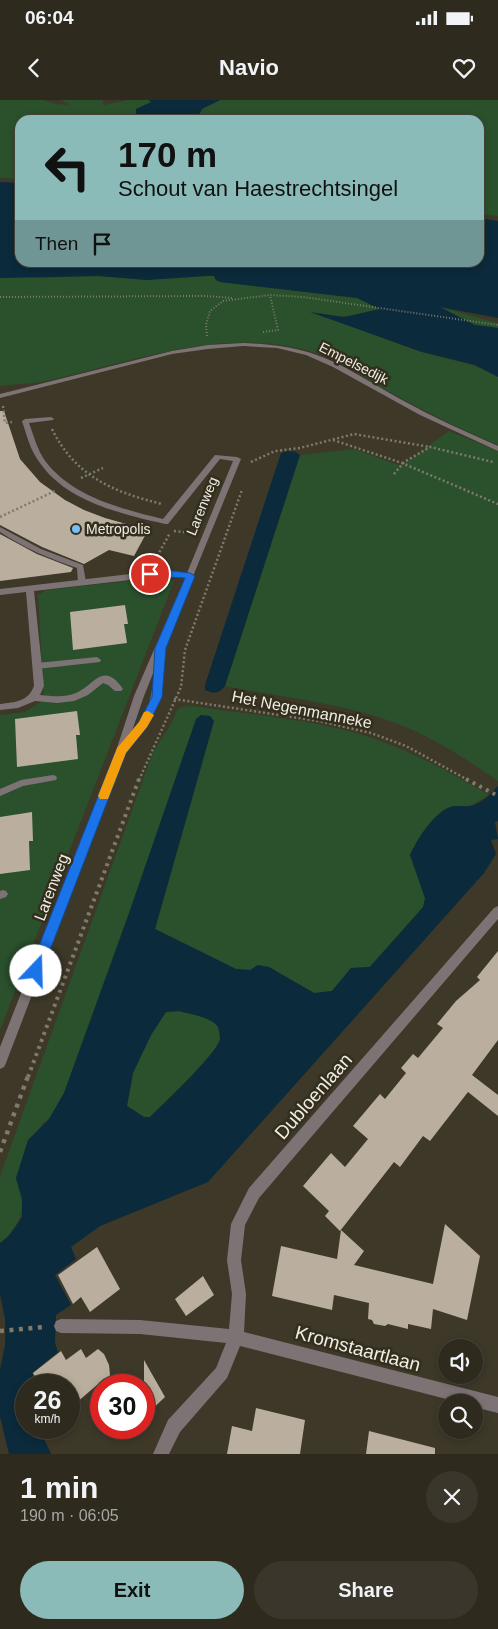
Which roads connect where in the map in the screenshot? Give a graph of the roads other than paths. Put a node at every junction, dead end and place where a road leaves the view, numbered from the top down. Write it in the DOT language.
graph roads {
  1 [pos="33,387"];
  2 [pos="0,390"];
  3 [pos="0,396"];
  4 [pos="51,419"];
  5 [pos="498,448"];
  6 [pos="0,529"];
  7 [pos="190,576"];
  8 [pos="82,582"];
  9 [pos="30,588"];
  10 [pos="0,592"];
  11 [pos="160,648"];
  12 [pos="97,660"];
  13 [pos="37,666"];
  14 [pos="118,689"];
  15 [pos="34,698"];
  16 [pos="0,707"];
  17 [pos="121,751"];
  18 [pos="53,778"];
  19 [pos="0,793"];
  20 [pos="498,911"];
  21 [pos="0,1063"];
  22 [pos="61,1326"];
  23 [pos="236,1337"];
  24 [pos="498,1405"];
  25 [pos="161,1454"];
  1 -- 2 [label="street"];
  1 -- 3 [label="street"];
  1 -- 5 [label="street, Empelsedijk"];
  4 -- 7 [label="street, Larenweg"];
  6 -- 8 [label="lane"];
  7 -- 8 [label="street"];
  7 -- 11 [label="street, Larenweg"];
  8 -- 9 [label="street"];
  9 -- 10 [label="street"];
  9 -- 13 [label="street"];
  11 -- 17 [label="street, Larenweg"];
  11 -- 17 [label="street, Larenweg"];
  12 -- 13 [label="lane"];
  13 -- 15 [label="street"];
  14 -- 15 [label="street"];
  15 -- 16 [label="street"];
  17 -- 21 [label="street, Larenweg"];
  18 -- 19 [label="lane"];
  20 -- 23 [label="street, Dubloenlaan"];
  22 -- 23 [label="street, Kromstaartlaan"];
  23 -- 24 [label="street, Kromstaartlaan"];
  23 -- 25 [label="street"];
}
